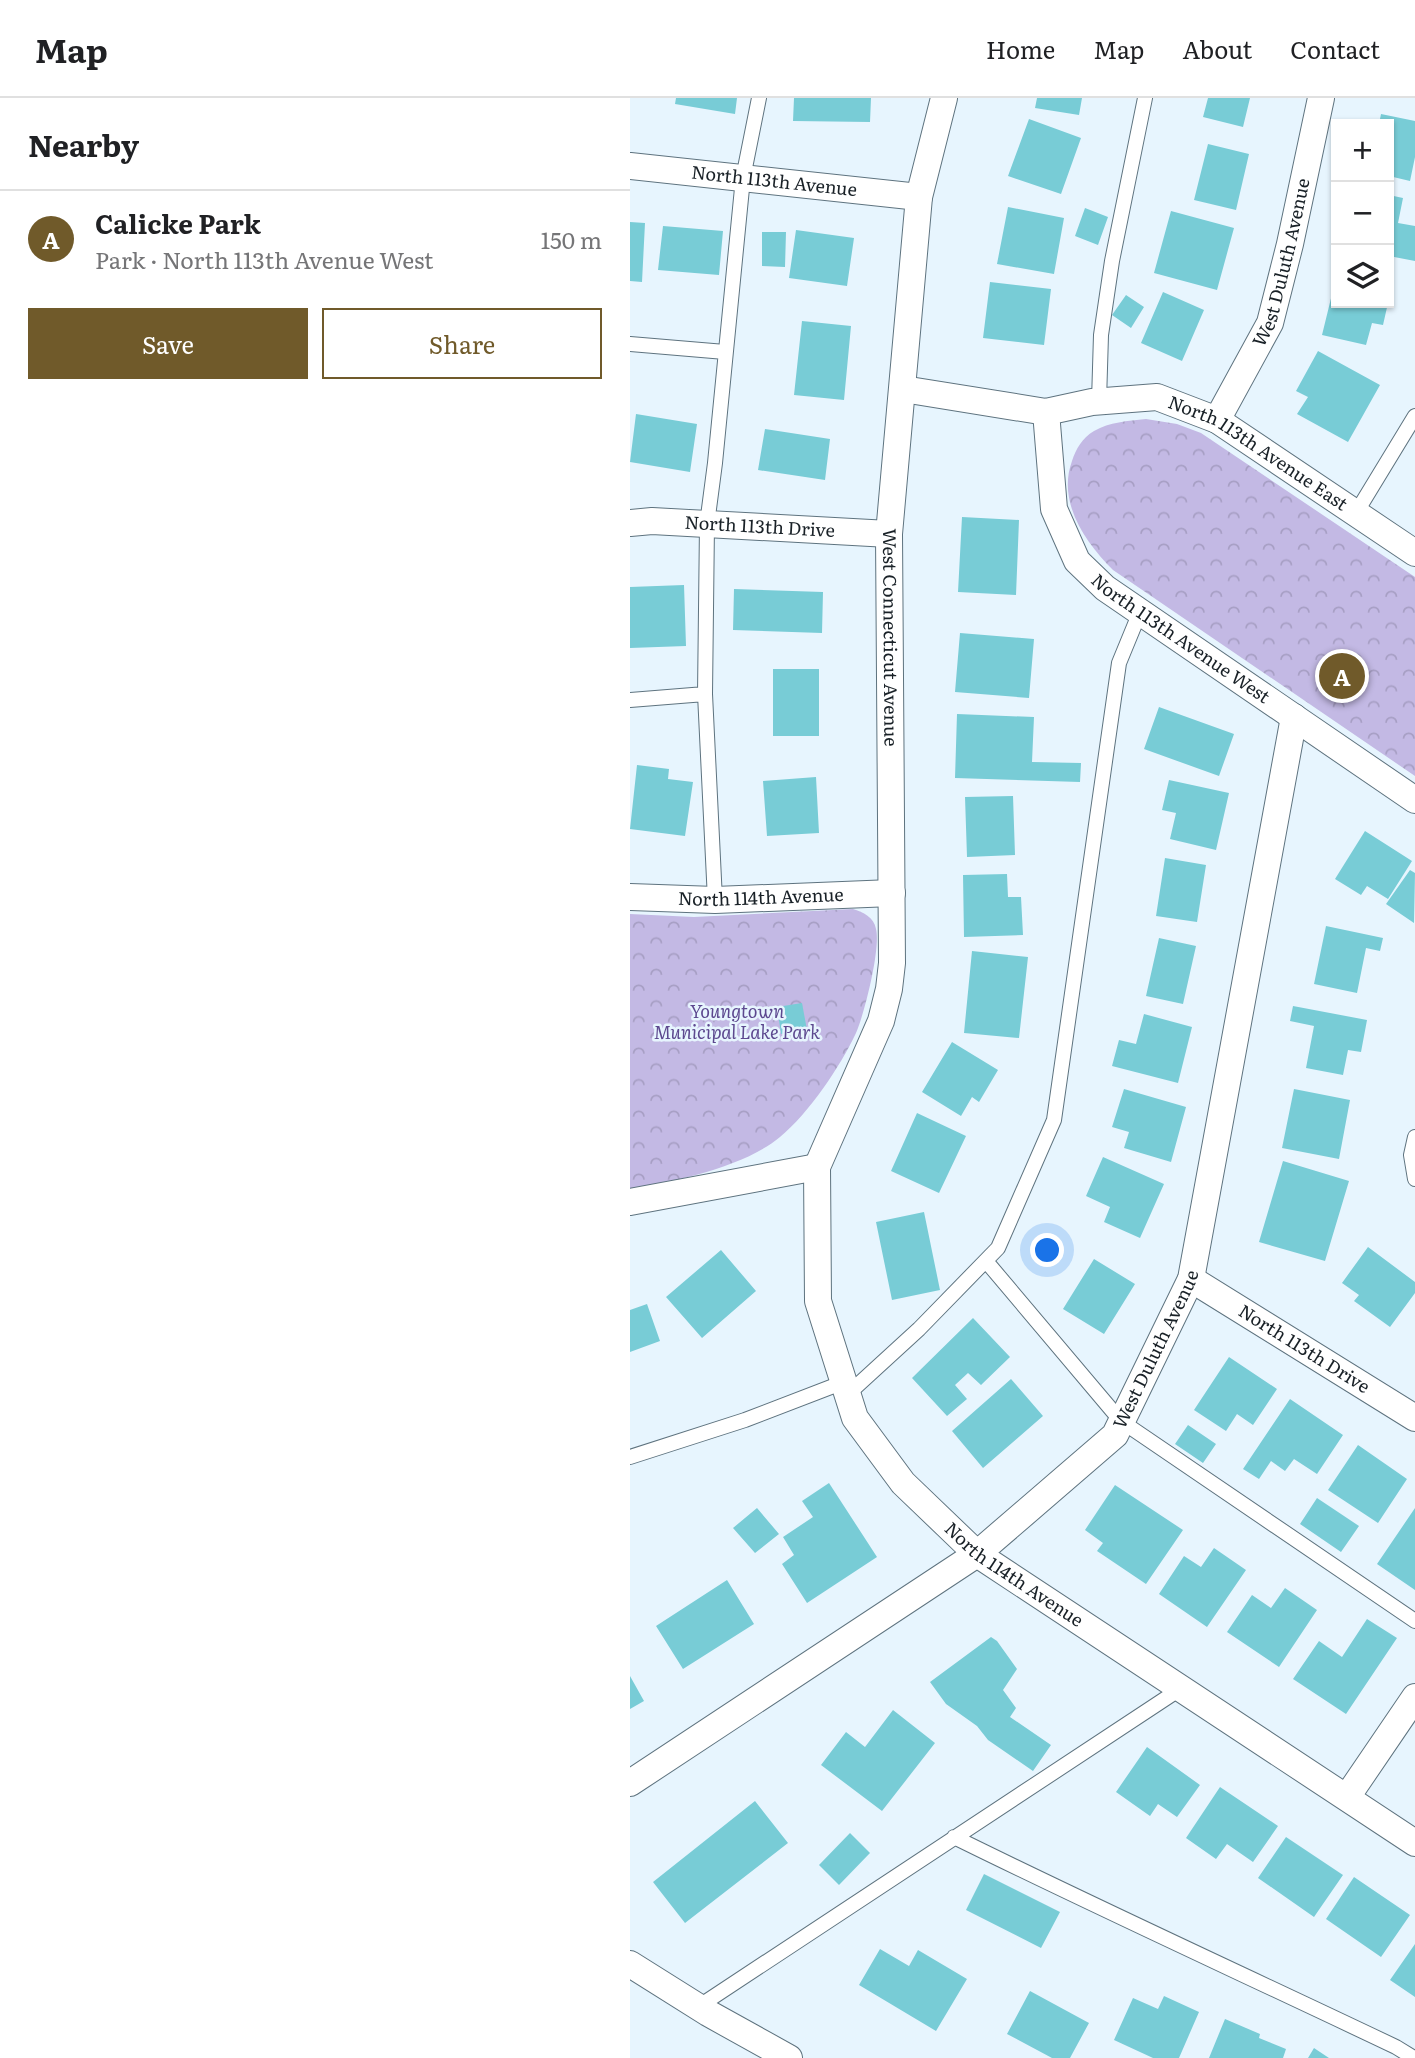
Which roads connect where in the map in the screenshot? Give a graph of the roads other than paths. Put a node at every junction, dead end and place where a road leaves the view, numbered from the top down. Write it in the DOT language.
graph roads {
  1 [pos="759,98"];
  2 [pos="944,98"];
  3 [pos="1145,98"];
  4 [pos="1321,98"];
  5 [pos="630,166"];
  6 [pos="743,178"];
  7 [pos="919,197"];
  8 [pos="630,344"];
  9 [pos="725,352"];
  10 [pos="903,389"];
  11 [pos="1099,401"];
  12 [pos="1046,412"];
  13 [pos="1415,416"];
  14 [pos="1217,420"];
  15 [pos="1356,513"];
  16 [pos="630,523"];
  17 [pos="707,524"];
  18 [pos="889,534"];
  19 [pos="1415,553"];
  20 [pos="1140,612"];
  21 [pos="705,694"];
  22 [pos="630,699"];
  23 [pos="1294,717"];
  24 [pos="1415,800"];
  25 [pos="891,893"];
  26 [pos="630,897"];
  27 [pos="715,900"];
  28 [pos="1415,1137"];
  29 [pos="817,1167"];
  30 [pos="1415,1179"];
  31 [pos="630,1202"];
  32 [pos="986,1261"];
  33 [pos="1191,1279"];
  34 [pos="846,1388"];
  35 [pos="1415,1418"];
  36 [pos="1121,1421"];
  37 [pos="630,1457"];
  38 [pos="977,1554"];
  39 [pos="1415,1620"];
  40 [pos="1180,1689"];
  41 [pos="1415,1697"];
  42 [pos="630,1783"];
  43 [pos="1347,1797"];
  44 [pos="954,1837"];
  45 [pos="1415,1843"];
  46 [pos="630,1964"];
  47 [pos="698,2007"];
  48 [pos="789,2058"];
  49 [pos="1414,2058"];
  1 -- 6 [label="lane"];
  2 -- 7 [label="street, West Connecticut Avenue"];
  3 -- 11 [label="lane"];
  4 -- 14 [label="street, West Duluth Avenue"];
  5 -- 6 [label="street, North 113th Avenue"];
  6 -- 7 [label="street, North 113th Avenue"];
  6 -- 9 [label="lane"];
  7 -- 10 [label="street, West Connecticut Avenue"];
  8 -- 9 [label="lane"];
  9 -- 17 [label="lane"];
  10 -- 12 [label="street"];
  10 -- 18 [label="street, West Connecticut Avenue"];
  11 -- 12 [label="street, North 113th Avenue East"];
  11 -- 14 [label="street, North 113th Avenue East"];
  12 -- 20 [label="street, North 113th Avenue West"];
  13 -- 15 [label="lane"];
  14 -- 15 [label="street, North 113th Avenue East"];
  15 -- 19 [label="street, North 113th Avenue East"];
  16 -- 17 [label="street, North 113th Drive"];
  17 -- 18 [label="street, North 113th Drive"];
  17 -- 21 [label="lane"];
  18 -- 25 [label="street, West Connecticut Avenue"];
  20 -- 23 [label="street, North 113th Avenue West"];
  20 -- 32 [label="lane"];
  21 -- 22 [label="lane"];
  21 -- 27 [label="lane"];
  23 -- 24 [label="street, North 113th Avenue West"];
  23 -- 33 [label="street, West Duluth Avenue"];
  25 -- 27 [label="street, North 114th Avenue"];
  25 -- 29 [label="street, West Connecticut Avenue"];
  26 -- 27 [label="street, North 114th Avenue"];
  28 -- 30 [label="lane"];
  29 -- 31 [label="street"];
  29 -- 34 [label="street, North 114th Avenue"];
  32 -- 34 [label="lane"];
  32 -- 36 [label="lane"];
  33 -- 35 [label="street, North 113th Drive"];
  33 -- 36 [label="street, West Duluth Avenue"];
  34 -- 37 [label="lane"];
  34 -- 38 [label="street, North 114th Avenue"];
  36 -- 38 [label="street, West Duluth Avenue"];
  36 -- 39 [label="lane"];
  38 -- 40 [label="street, North 114th Avenue"];
  38 -- 42 [label="street, West Duluth Avenue"];
  40 -- 43 [label="street, North 114th Avenue"];
  40 -- 44 [label="lane"];
  41 -- 43 [label="street"];
  43 -- 45 [label="street, North 114th Avenue"];
  44 -- 47 [label="lane"];
  44 -- 49 [label="lane"];
  46 -- 47 [label="street"];
  47 -- 48 [label="street"];
}
